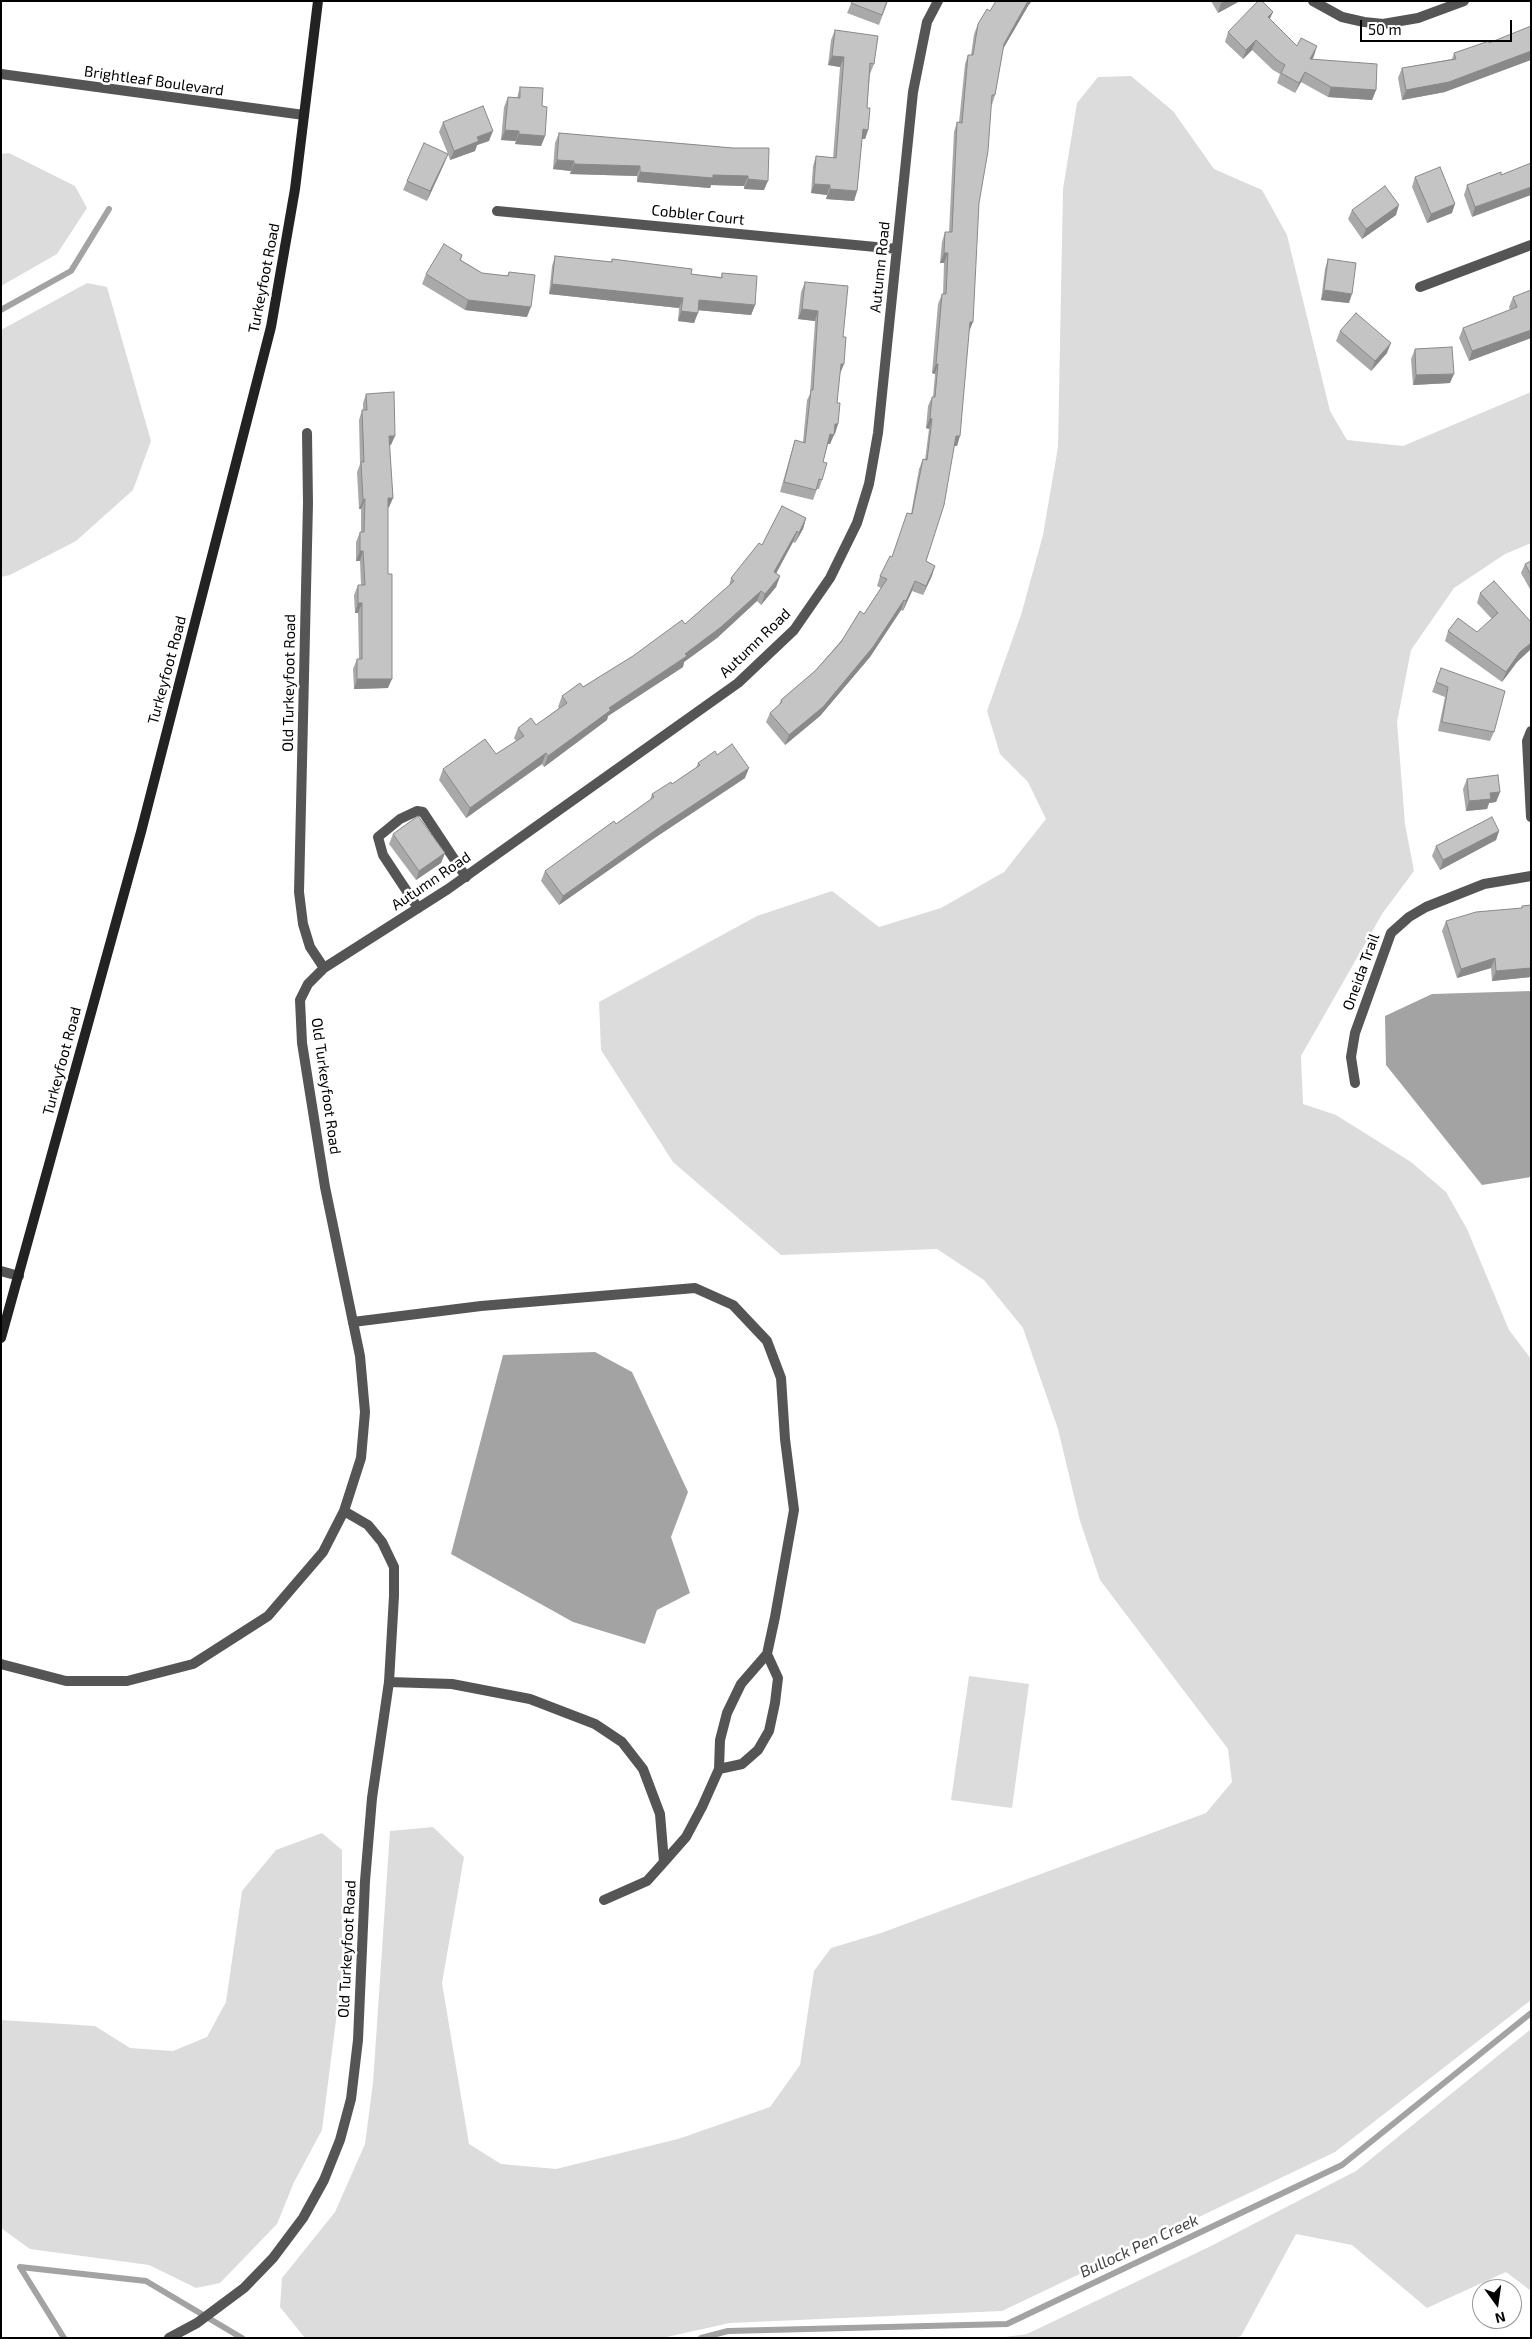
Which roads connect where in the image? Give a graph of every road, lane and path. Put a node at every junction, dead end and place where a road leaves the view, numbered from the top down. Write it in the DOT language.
graph roads {
  1 [pos="318,1"];
  2 [pos="938,1"];
  3 [pos="1312,1"];
  4 [pos="1464,1"];
  5 [pos="1,74"];
  6 [pos="304,116"];
  7 [pos="497,210"];
  8 [pos="1531,245"];
  9 [pos="896,249"];
  10 [pos="1420,287"];
  11 [pos="307,433"];
  12 [pos="1531,731"];
  13 [pos="1531,817"];
  14 [pos="1531,876"];
  15 [pos="466,877"];
  16 [pos="418,908"];
  17 [pos="324,968"];
  18 [pos="1354,1083"];
  19 [pos="1,1271"];
  20 [pos="18,1276"];
  21 [pos="353,1322"];
  22 [pos="1,1338"];
  23 [pos="344,1511"];
  24 [pos="767,1654"];
  25 [pos="1,1664"];
  26 [pos="389,1682"];
  27 [pos="719,1769"];
  28 [pos="664,1862"];
  29 [pos="604,1900"];
  30 [pos="169,2338"];
  1 -- 6 [label="main road, Turkeyfoot Road"];
  2 -- 9 [label="street, Autumn Road"];
  3 -- 4 [label="street"];
  5 -- 6 [label="street, Brightleaf Boulevard"];
  6 -- 20 [label="main road, Turkeyfoot Road"];
  7 -- 9 [label="street, Cobbler Court"];
  8 -- 10 [label="street"];
  9 -- 15 [label="street, Autumn Road"];
  11 -- 17 [label="street, Old Turkeyfoot Road"];
  12 -- 13 [label="street"];
  14 -- 18 [label="street, Oneida Trail"];
  15 -- 16 [label="street, Autumn Road"];
  15 -- 16 [label="street"];
  16 -- 17 [label="street, Autumn Road"];
  17 -- 21 [label="street, Old Turkeyfoot Road"];
  19 -- 20 [label="street"];
  20 -- 22 [label="main road, Turkeyfoot Road"];
  21 -- 23 [label="street, Old Turkeyfoot Road"];
  21 -- 24 [label="street"];
  23 -- 25 [label="street, Old Turkeyfoot Road"];
  23 -- 26 [label="street, Old Turkeyfoot Road"];
  24 -- 27 [label="street"];
  24 -- 27 [label="street"];
  26 -- 28 [label="street"];
  26 -- 30 [label="street, Old Turkeyfoot Road"];
  27 -- 28 [label="street"];
  28 -- 29 [label="street"];
}
